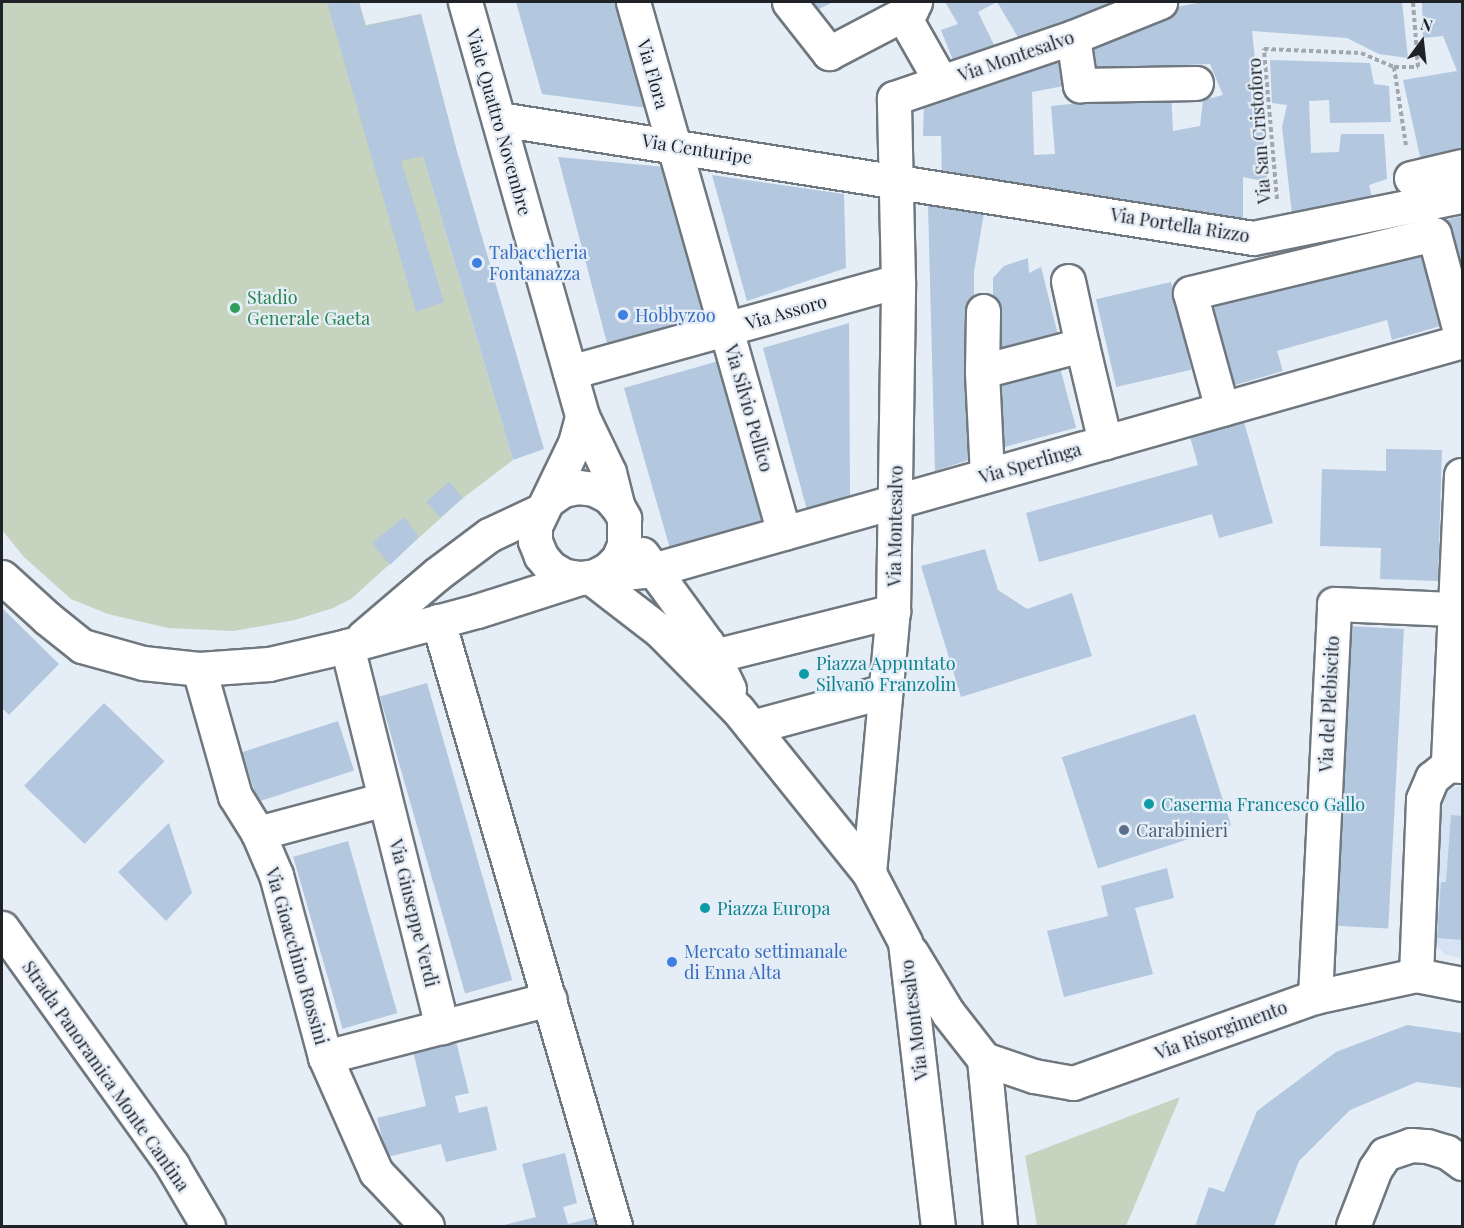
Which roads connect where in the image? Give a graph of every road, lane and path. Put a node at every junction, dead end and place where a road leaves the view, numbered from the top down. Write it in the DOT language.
graph roads {
  1 [pos="465,2"];
  2 [pos="633,2"];
  3 [pos="789,2"];
  4 [pos="1413,2"];
  5 [pos="1139,6"];
  6 [pos="909,8"];
  7 [pos="1073,38"];
  8 [pos="1394,67"];
  9 [pos="941,82"];
  10 [pos="1196,83"];
  11 [pos="499,119"];
  12 [pos="674,146"];
  13 [pos="1462,166"];
  14 [pos="1411,178"];
  15 [pos="896,180"];
  16 [pos="1462,196"];
  17 [pos="1280,232"];
  18 [pos="898,281"];
  19 [pos="1068,281"];
  20 [pos="983,311"];
  21 [pos="726,329"];
  22 [pos="1462,340"];
  23 [pos="1082,345"];
  24 [pos="982,371"];
  25 [pos="570,372"];
  26 [pos="1222,409"];
  27 [pos="582,416"];
  28 [pos="1105,442"];
  29 [pos="987,475"];
  30 [pos="1461,475"];
  31 [pos="895,501"];
  32 [pos="545,505"];
  33 [pos="622,519"];
  34 [pos="784,533"];
  35 [pos="653,570"];
  36 [pos="2,577"];
  37 [pos="588,577"];
  38 [pos="1455,609"];
  39 [pos="893,611"];
  40 [pos="438,621"];
  41 [pos="352,644"];
  42 [pos="714,656"];
  43 [pos="199,669"];
  44 [pos="885,691"];
  45 [pos="745,718"];
  46 [pos="1455,766"];
  47 [pos="385,799"];
  48 [pos="258,833"];
  49 [pos="869,873"];
  50 [pos="2,928"];
  51 [pos="905,942"];
  52 [pos="1416,975"];
  53 [pos="1462,984"];
  54 [pos="1315,997"];
  55 [pos="550,999"];
  56 [pos="442,1027"];
  57 [pos="325,1057"];
  58 [pos="984,1059"];
  59 [pos="1462,1163"];
  60 [pos="208,1227"];
  61 [pos="427,1227"];
  62 [pos="615,1227"];
  63 [pos="938,1227"];
  64 [pos="1000,1227"];
  65 [pos="1353,1227"];
  1 -- 11 [label="street, Viale Quattro Novembre"];
  2 -- 12 [label="street, Via Flora"];
  3 -- 6 [label="street"];
  4 -- 8 [label="path"];
  5 -- 7 [label="street, Via Montesalvo"];
  6 -- 9 [label="street"];
  7 -- 9 [label="street, Via Montesalvo"];
  7 -- 10 [label="street"];
  8 -- 14 [label="path"];
  8 -- 17 [label="path, Via San Cristoforo"];
  9 -- 15 [label="street, Via Montesalvo"];
  11 -- 12 [label="street, Via Centuripe"];
  11 -- 25 [label="street, Viale Quattro Novembre"];
  12 -- 15 [label="street, Via Centuripe"];
  12 -- 21 [label="street, Via Silvio Pellico"];
  13 -- 14 [label="street"];
  15 -- 17 [label="street, Via Portella Rizzo"];
  15 -- 18 [label="street, Via Montesalvo"];
  16 -- 17 [label="street, Via Portella Rizzo"];
  18 -- 21 [label="street, Via Assoro"];
  18 -- 31 [label="street, Via Montesalvo"];
  19 -- 23 [label="street"];
  20 -- 24 [label="street"];
  21 -- 25 [label="street, Via Assoro"];
  21 -- 34 [label="street, Via Silvio Pellico"];
  22 -- 26 [label="street, Via Sperlinga"];
  22 -- 26 [label="street"];
  23 -- 24 [label="street"];
  23 -- 28 [label="street"];
  24 -- 29 [label="street"];
  25 -- 27 [label="street, Viale Quattro Novembre"];
  26 -- 28 [label="street, Via Sperlinga"];
  27 -- 32 [label="street"];
  27 -- 33 [label="street, Viale Quattro Novembre"];
  28 -- 29 [label="street, Via Sperlinga"];
  29 -- 31 [label="street, Via Sperlinga"];
  30 -- 38 [label="street"];
  31 -- 34 [label="street, Via Sperlinga"];
  31 -- 39 [label="street, Via Montesalvo"];
  32 -- 33 [label="street"];
  32 -- 37 [label="street"];
  32 -- 41 [label="street"];
  33 -- 35 [label="street"];
  33 -- 37 [label="street"];
  34 -- 35 [label="street, Via Sperlinga"];
  35 -- 37 [label="street, Via Sperlinga"];
  35 -- 42 [label="street"];
  36 -- 43 [label="street"];
  37 -- 40 [label="street"];
  37 -- 45 [label="street"];
  38 -- 46 [label="street"];
  38 -- 54 [label="street, Via del Plebiscito"];
  39 -- 42 [label="street"];
  39 -- 44 [label="street, Via Montesalvo"];
  40 -- 41 [label="street"];
  40 -- 55 [label="street"];
  41 -- 43 [label="street"];
  41 -- 47 [label="street, Via Giuseppe Verdi"];
  42 -- 45 [label="street"];
  43 -- 48 [label="street, Via Gioacchino Rossini"];
  44 -- 45 [label="street"];
  44 -- 49 [label="street, Via Montesalvo"];
  45 -- 49 [label="street"];
  46 -- 52 [label="street"];
  47 -- 48 [label="street"];
  47 -- 56 [label="street, Via Giuseppe Verdi"];
  48 -- 57 [label="street, Via Gioacchino Rossini"];
  49 -- 51 [label="street, Via Montesalvo"];
  50 -- 60 [label="street, Strada Panoramica Monte Cantina"];
  51 -- 58 [label="street"];
  51 -- 63 [label="street, Via Montesalvo"];
  52 -- 53 [label="street, Via Risorgimento"];
  52 -- 54 [label="street, Via Risorgimento"];
  54 -- 58 [label="street, Via Risorgimento"];
  55 -- 56 [label="street"];
  55 -- 62 [label="street"];
  56 -- 57 [label="street"];
  57 -- 61 [label="street, Via Gioacchino Rossini"];
  58 -- 64 [label="street"];
  59 -- 65 [label="street"];
}
